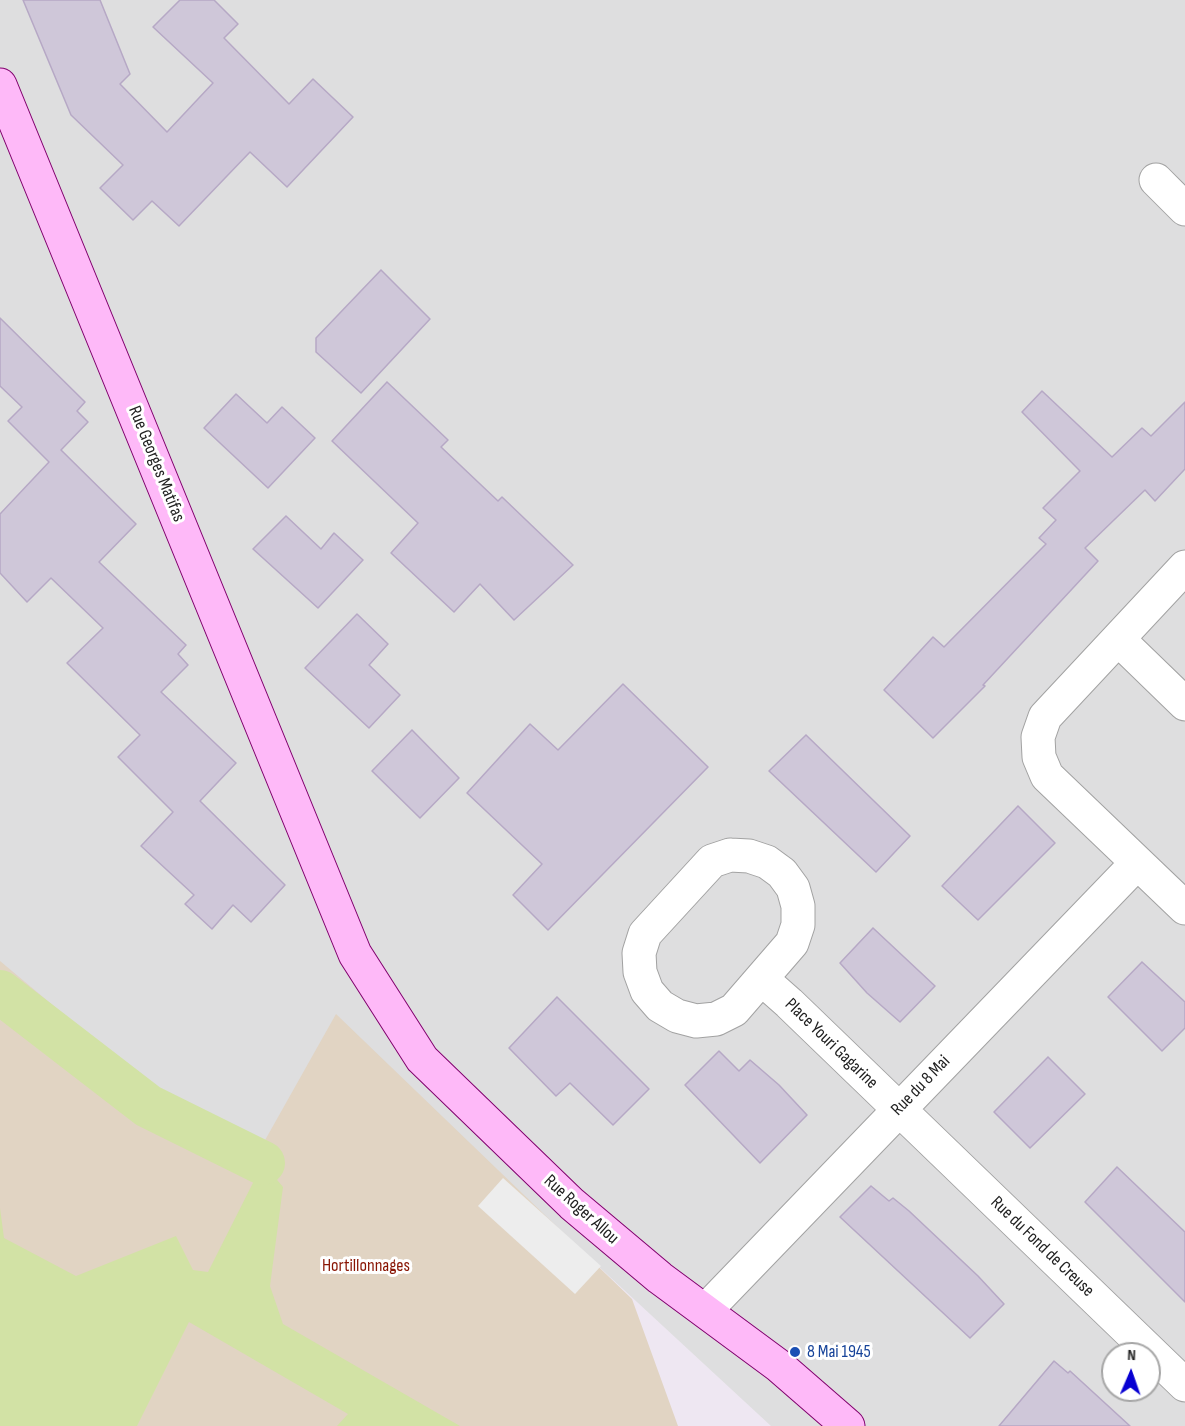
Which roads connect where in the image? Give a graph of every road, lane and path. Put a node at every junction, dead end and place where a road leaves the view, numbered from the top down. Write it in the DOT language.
graph roads {
  1 [pos="0,85"];
  2 [pos="1156,180"];
  3 [pos="1185,209"];
  4 [pos="1185,567"];
  5 [pos="1118,639"];
  6 [pos="1185,704"];
  7 [pos="1137,863"];
  8 [pos="1185,908"];
  9 [pos="355,954"];
  10 [pos="763,980"];
  11 [pos="899,1109"];
  12 [pos="706,1310"];
  13 [pos="1185,1385"];
  14 [pos="848,1426"];
  1 -- 9 [label="street, Rue Georges Matifas"];
  2 -- 3 [label="street"];
  4 -- 5 [label="street"];
  5 -- 6 [label="street"];
  5 -- 7 [label="street"];
  7 -- 8 [label="street"];
  7 -- 11 [label="street, Rue du 8 Mai"];
  9 -- 12 [label="street, Rue Roger Allou"];
  10 -- 10 [label="street"];
  10 -- 11 [label="street, Place Youri Gagarine"];
  11 -- 12 [label="street, Rue du 8 Mai"];
  11 -- 13 [label="street, Rue du Fond de Creuse"];
  12 -- 14 [label="street, Rue Roger Allou"];
}
